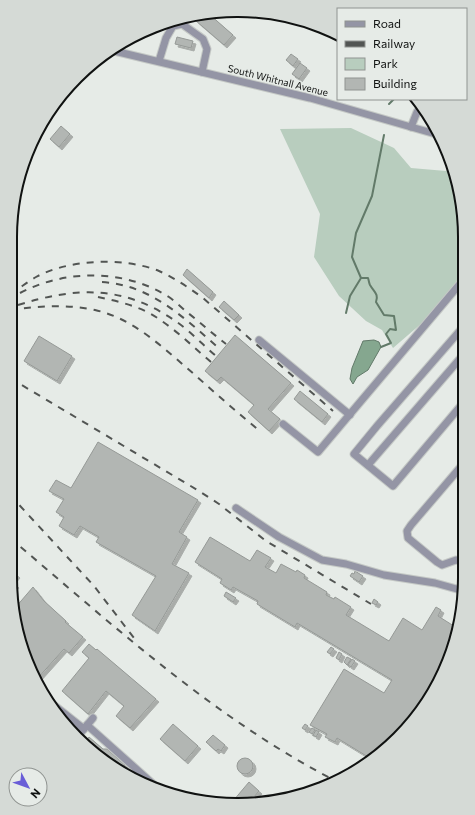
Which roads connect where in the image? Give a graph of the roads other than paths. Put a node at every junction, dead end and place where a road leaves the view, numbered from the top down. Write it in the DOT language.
graph roads {
  1 [pos="182,24"];
  2 [pos="172,27"];
  3 [pos="119,52"];
  4 [pos="159,61"];
  5 [pos="202,72"];
  6 [pos="418,111"];
  7 [pos="411,127"];
  8 [pos="431,133"];
  9 [pos="458,286"];
  10 [pos="458,333"];
  11 [pos="259,340"];
  12 [pos="458,361"];
  13 [pos="458,409"];
  14 [pos="350,415"];
  15 [pos="283,424"];
  16 [pos="368,466"];
  17 [pos="458,470"];
  18 [pos="236,508"];
  19 [pos="458,560"];
  20 [pos="458,589"];
  21 [pos="62,711"];
  22 [pos="93,718"];
  23 [pos="85,727"];
  24 [pos="81,732"];
  25 [pos="144,777"];
  1 -- 5 [label="street"];
  2 -- 4 [label="street"];
  3 -- 4 [label="street, South Whitnall Avenue"];
  4 -- 5 [label="street, South Whitnall Avenue"];
  5 -- 7 [label="street, South Whitnall Avenue"];
  6 -- 7 [label="street"];
  7 -- 8 [label="street, South Whitnall Avenue"];
  9 -- 14 [label="street"];
  10 -- 16 [label="street"];
  11 -- 14 [label="street"];
  12 -- 16 [label="street"];
  13 -- 16 [label="street"];
  14 -- 15 [label="street"];
  17 -- 19 [label="street"];
  18 -- 20 [label="street"];
  21 -- 23 [label="street"];
  22 -- 23 [label="street"];
  23 -- 24 [label="street"];
  23 -- 25 [label="street"];
}
